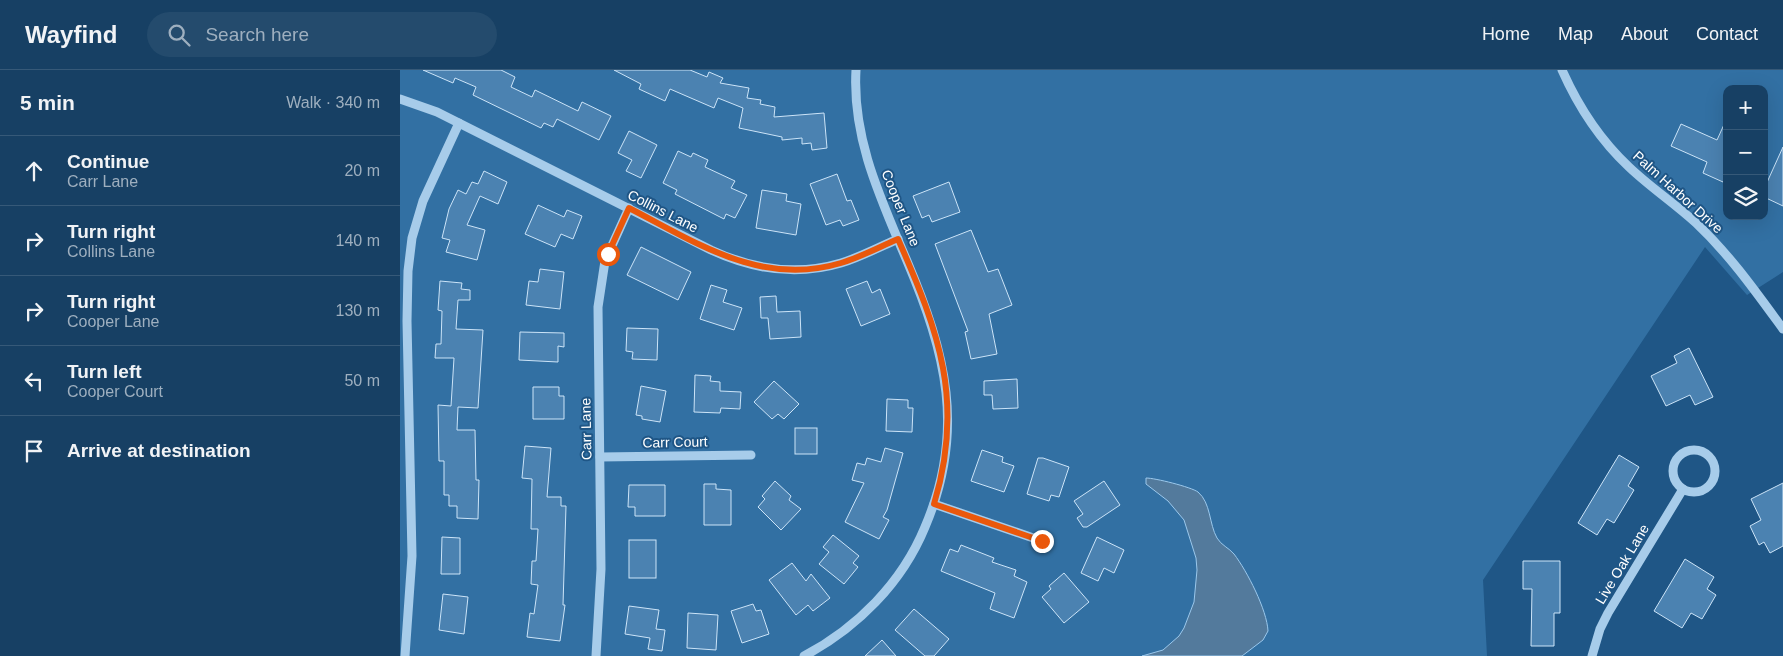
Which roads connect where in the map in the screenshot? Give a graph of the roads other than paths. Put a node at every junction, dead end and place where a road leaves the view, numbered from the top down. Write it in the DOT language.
graph roads {
  1 [pos="856,70"];
  2 [pos="1562,70"];
  3 [pos="400,99"];
  4 [pos="459,123"];
  5 [pos="629,208"];
  6 [pos="898,239"];
  7 [pos="1783,329"];
  8 [pos="751,455"];
  9 [pos="600,457"];
  10 [pos="1683,489"];
  11 [pos="934,504"];
  12 [pos="1042,541"];
  13 [pos="405,656"];
  14 [pos="596,656"];
  15 [pos="804,656"];
  16 [pos="1592,656"];
  1 -- 6 [label="street, Cooper Lane"];
  2 -- 7 [label="street, Palm Harbor Drive"];
  3 -- 4 [label="street, Collins Lane"];
  4 -- 5 [label="street, Collins Lane"];
  4 -- 13 [label="street"];
  5 -- 6 [label="street, Collins Lane"];
  5 -- 9 [label="street, Carr Lane"];
  6 -- 11 [label="street, Cooper Lane"];
  8 -- 9 [label="street, Carr Court"];
  9 -- 14 [label="street, Carr Lane"];
  10 -- 10 [label="street"];
  10 -- 16 [label="street, Live Oak Lane"];
  11 -- 12 [label="street"];
  11 -- 15 [label="street, Cooper Lane"];
}
